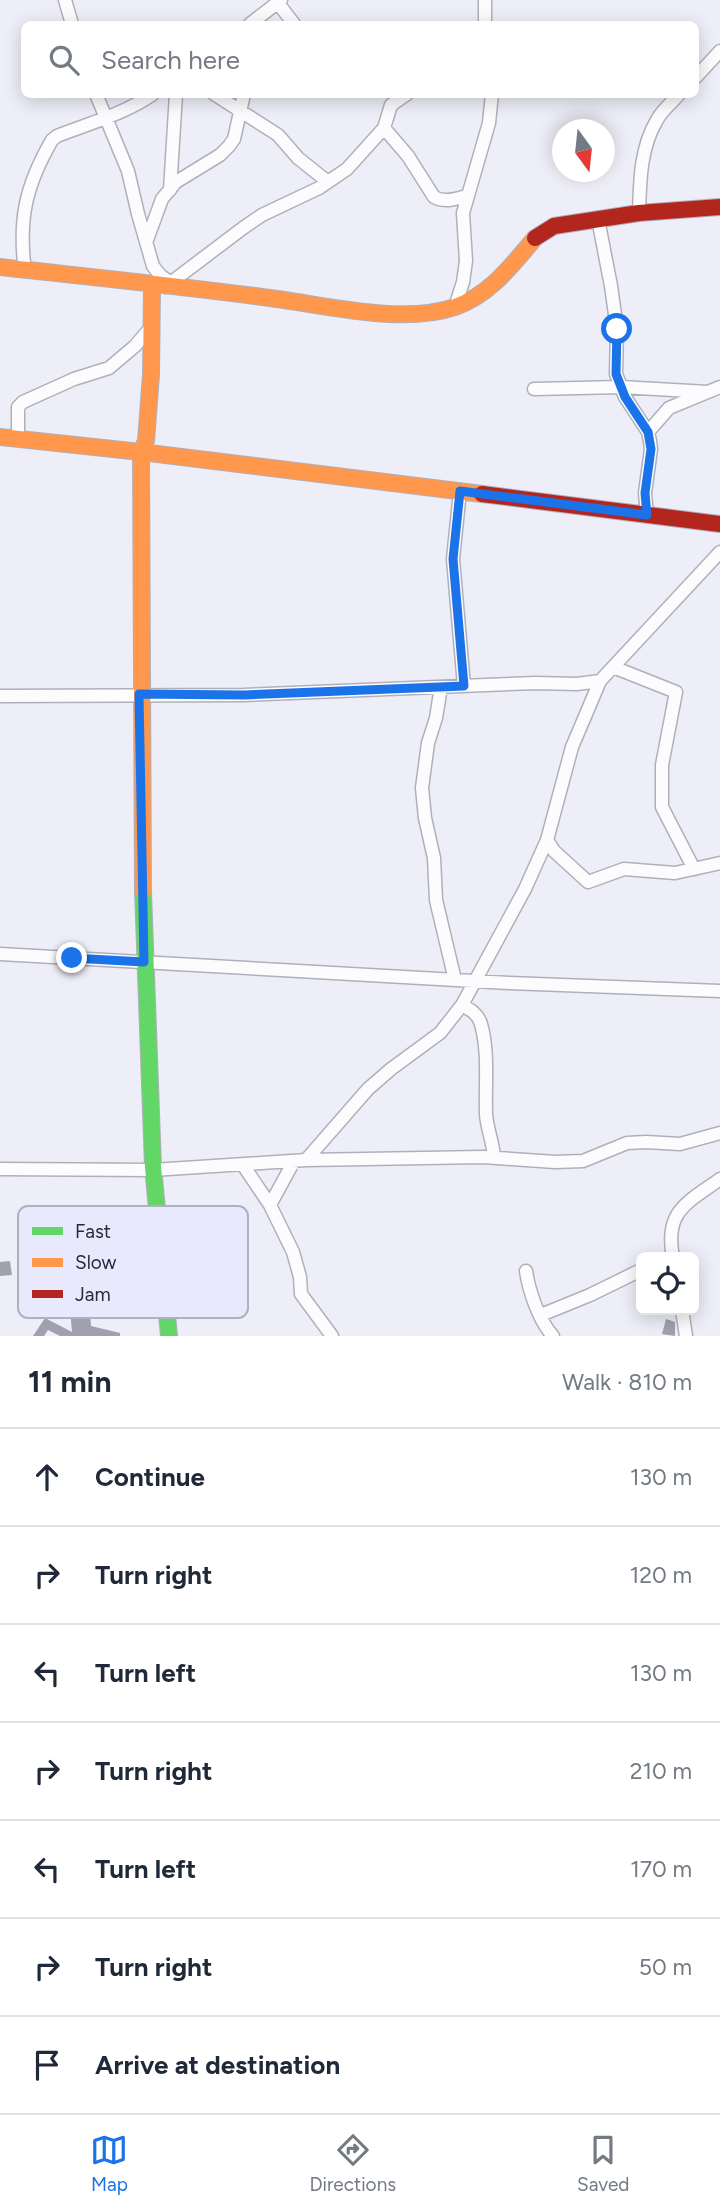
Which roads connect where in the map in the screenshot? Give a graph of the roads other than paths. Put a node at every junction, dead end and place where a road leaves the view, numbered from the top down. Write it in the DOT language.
graph roads {
  1 [pos="65,0"];
  2 [pos="485,0"];
  3 [pos="279,1"];
  4 [pos="71,21"];
  5 [pos="256,21"];
  6 [pos="292,21"];
  7 [pos="485,21"];
  8 [pos="720,51"];
  9 [pos="699,73"];
  10 [pos="98,98"];
  11 [pos="147,98"];
  12 [pos="176,98"];
  13 [pos="220,98"];
  14 [pos="243,98"];
  15 [pos="399,98"];
  16 [pos="492,98"];
  17 [pos="676,98"];
  18 [pos="241,111"];
  19 [pos="105,117"];
  20 [pos="384,128"];
  21 [pos="328,182"];
  22 [pos="170,190"];
  23 [pos="467,196"];
  24 [pos="720,207"];
  25 [pos="639,213"];
  26 [pos="598,219"];
  27 [pos="147,240"];
  28 [pos="0,267"];
  29 [pos="26,271"];
  30 [pos="162,285"];
  31 [pos="455,307"];
  32 [pos="152,326"];
  33 [pos="621,387"];
  34 [pos="534,389"];
  35 [pos="714,390"];
  36 [pos="648,432"];
  37 [pos="0,437"];
  38 [pos="18,439"];
  39 [pos="141,452"];
  40 [pos="460,491"];
  41 [pos="647,515"];
  42 [pos="720,524"];
  43 [pos="720,552"];
  44 [pos="613,667"];
  45 [pos="600,681"];
  46 [pos="464,686"];
  47 [pos="441,687"];
  48 [pos="139,694"];
  49 [pos="0,696"];
  50 [pos="547,840"];
  51 [pos="720,863"];
  52 [pos="694,869"];
  53 [pos="0,954"];
  54 [pos="144,962"];
  55 [pos="456,980"];
  56 [pos="474,981"];
  57 [pos="720,991"];
  58 [pos="462,1004"];
  59 [pos="720,1133"];
  60 [pos="494,1157"];
  61 [pos="300,1161"];
  62 [pos="243,1165"];
  63 [pos="0,1169"];
  64 [pos="153,1170"];
  65 [pos="720,1179"];
  66 [pos="270,1205"];
  67 [pos="156,1206"];
  68 [pos="670,1252"];
  69 [pos="526,1271"];
  70 [pos="636,1272"];
  71 [pos="541,1315"];
  72 [pos="683,1315"];
  73 [pos="167,1318"];
  74 [pos="169,1336"];
  75 [pos="332,1336"];
  76 [pos="553,1336"];
  77 [pos="686,1336"];
  1 -- 4 [label="street"];
  2 -- 7 [label="street"];
  3 -- 5 [label="street"];
  3 -- 6 [label="street"];
  8 -- 9 [label="street"];
  10 -- 19 [label="street"];
  11 -- 19 [label="street"];
  12 -- 22 [label="street"];
  13 -- 18 [label="street"];
  14 -- 18 [label="street"];
  15 -- 20 [label="street"];
  16 -- 23 [label="street"];
  17 -- 25 [label="street"];
  18 -- 21 [label="street"];
  18 -- 22 [label="street"];
  19 -- 27 [label="street"];
  19 -- 29 [label="street"];
  20 -- 21 [label="street"];
  20 -- 23 [label="street"];
  21 -- 30 [label="street"];
  22 -- 27 [label="street"];
  23 -- 31 [label="street"];
  24 -- 25 [label="street"];
  25 -- 26 [label="street"];
  26 -- 31 [label="street"];
  26 -- 33 [label="street"];
  27 -- 30 [label="street"];
  28 -- 29 [label="street"];
  29 -- 30 [label="street"];
  30 -- 31 [label="street"];
  30 -- 32 [label="street"];
  32 -- 38 [label="street"];
  32 -- 39 [label="street"];
  33 -- 34 [label="street"];
  33 -- 35 [label="street"];
  33 -- 36 [label="street"];
  35 -- 36 [label="street"];
  36 -- 41 [label="street"];
  37 -- 38 [label="street"];
  38 -- 39 [label="street"];
  39 -- 40 [label="street"];
  39 -- 48 [label="street"];
  40 -- 41 [label="street"];
  40 -- 46 [label="street"];
  41 -- 42 [label="street"];
  43 -- 44 [label="street"];
  44 -- 45 [label="street"];
  44 -- 52 [label="street"];
  45 -- 46 [label="street"];
  45 -- 50 [label="street"];
  46 -- 47 [label="street"];
  47 -- 48 [label="street"];
  47 -- 55 [label="street"];
  48 -- 49 [label="street"];
  48 -- 54 [label="street"];
  50 -- 52 [label="street"];
  50 -- 56 [label="street"];
  51 -- 52 [label="street"];
  53 -- 54 [label="street"];
  54 -- 55 [label="street"];
  54 -- 64 [label="street"];
  55 -- 56 [label="street"];
  56 -- 57 [label="street"];
  56 -- 58 [label="street"];
  58 -- 60 [label="street"];
  58 -- 61 [label="street"];
  59 -- 60 [label="street"];
  60 -- 61 [label="street"];
  61 -- 62 [label="street"];
  61 -- 66 [label="street"];
  62 -- 64 [label="street"];
  62 -- 66 [label="street"];
  63 -- 64 [label="street"];
  64 -- 67 [label="street"];
  65 -- 68 [label="street"];
  66 -- 75 [label="street"];
  69 -- 71 [label="street"];
  70 -- 71 [label="street"];
  71 -- 76 [label="street"];
  72 -- 77 [label="street"];
  73 -- 74 [label="street"];
}
